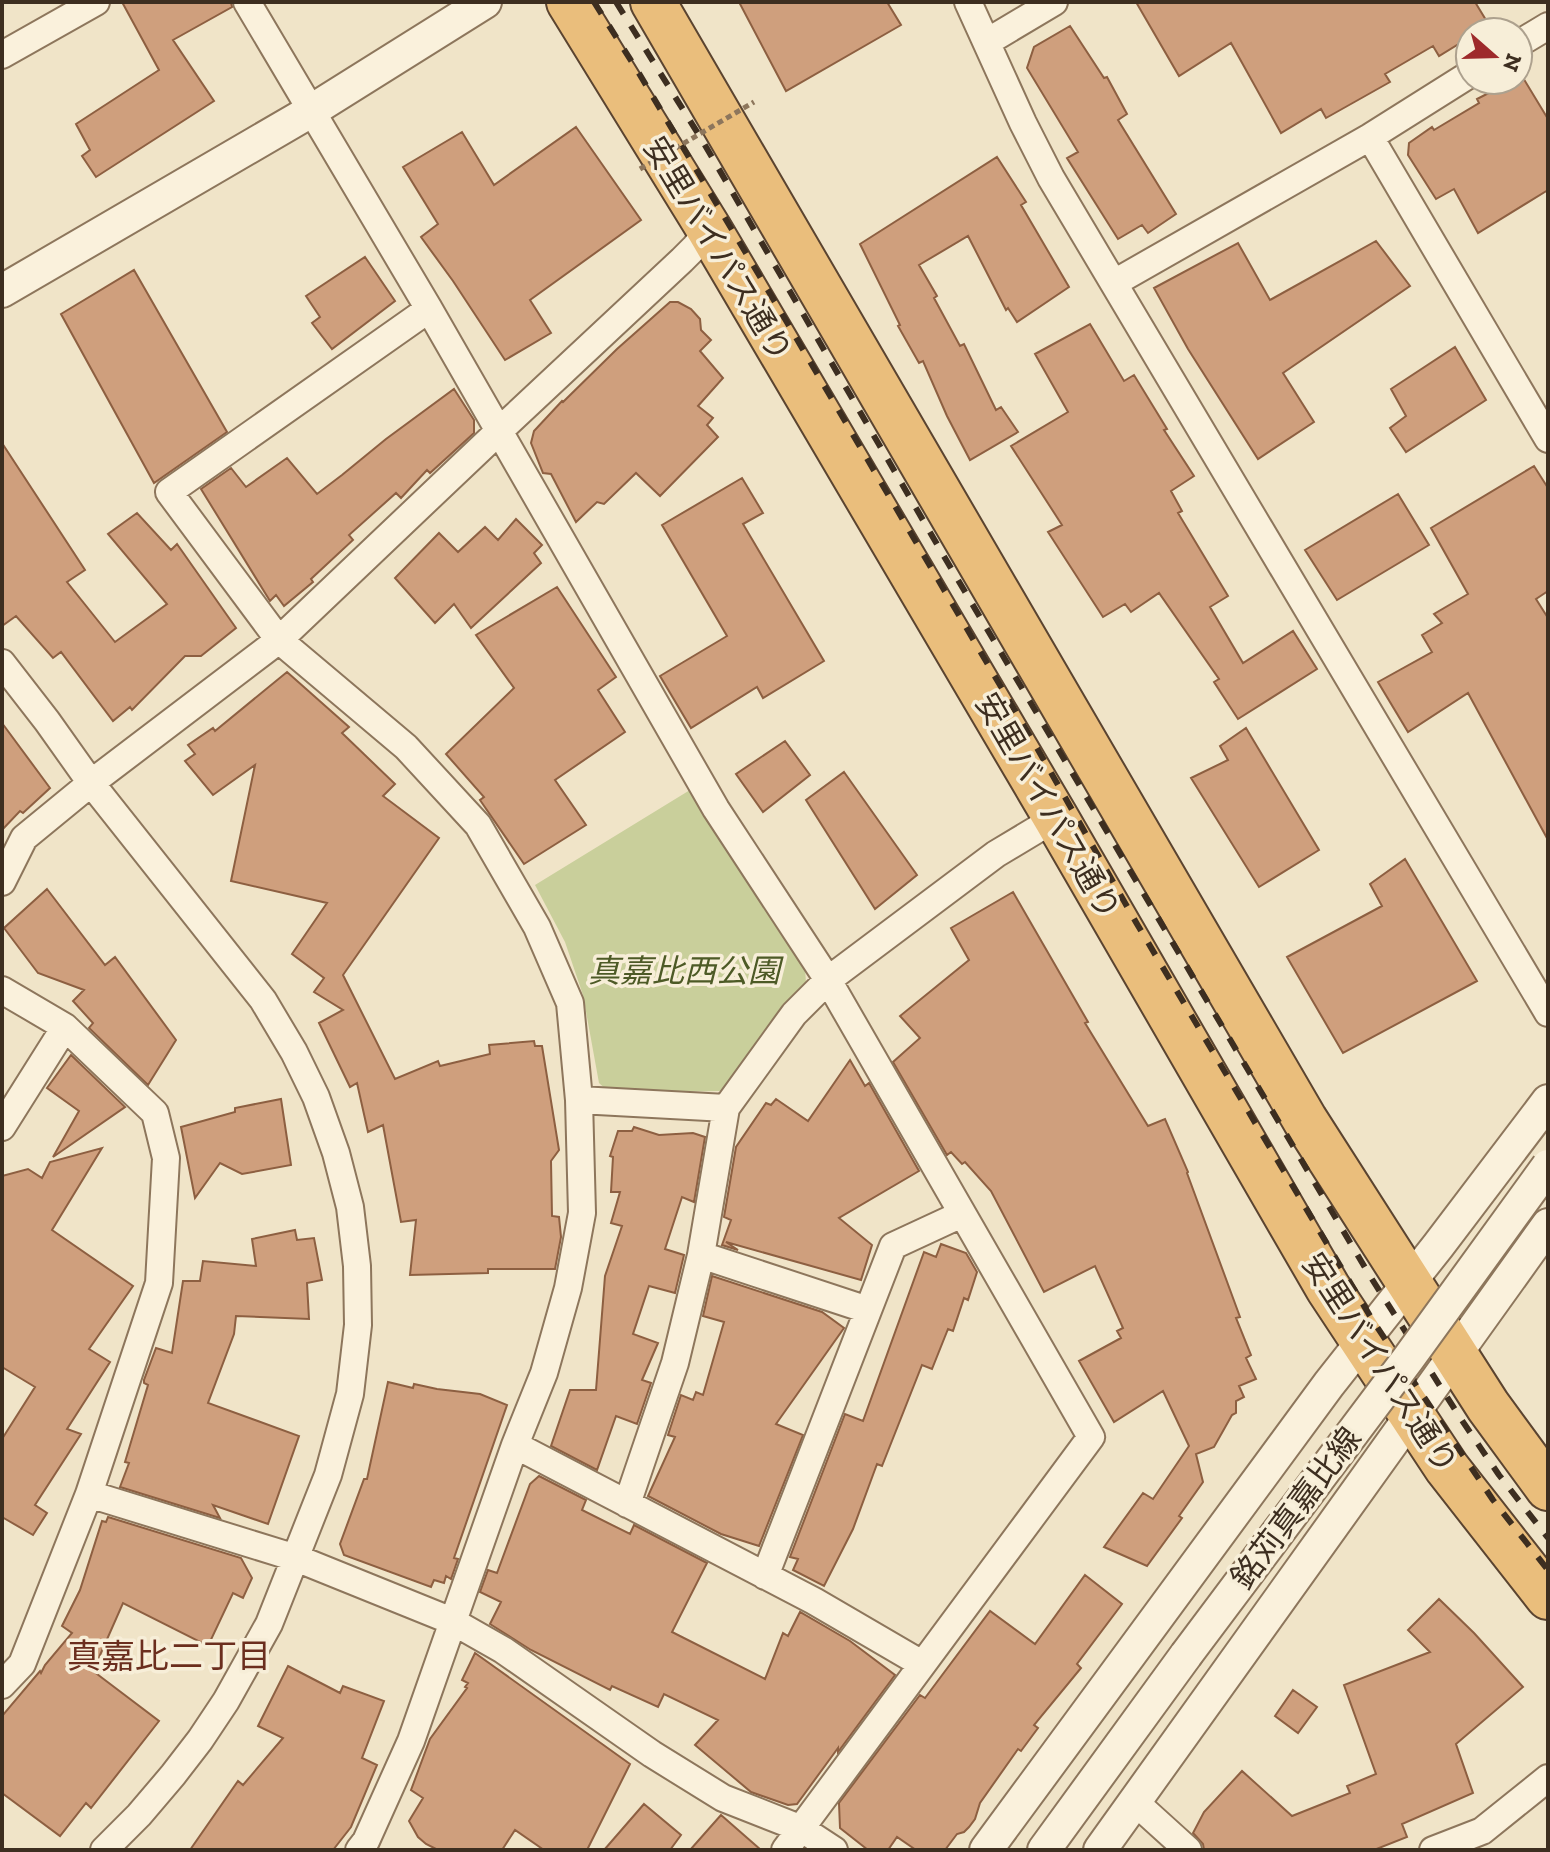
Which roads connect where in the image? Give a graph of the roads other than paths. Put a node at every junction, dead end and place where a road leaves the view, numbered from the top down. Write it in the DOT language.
graph roads {
  1 [pos="247,2"];
  2 [pos="485,2"];
  3 [pos="569,2"];
  4 [pos="653,2"];
  5 [pos="968,2"];
  6 [pos="1054,2"];
  7 [pos="84,5"];
  8 [pos="987,42"];
  9 [pos="2,55"];
  10 [pos="1454,84"];
  11 [pos="311,111"];
  12 [pos="1370,137"];
  13 [pos="709,229"];
  14 [pos="1114,283"];
  15 [pos="2,291"];
  16 [pos="429,309"];
  17 [pos="498,432"];
  18 [pos="1548,439"];
  19 [pos="279,640"];
  20 [pos="2,663"];
  21 [pos="91,783"];
  22 [pos="1056,818"];
  23 [pos="2,882"];
  24 [pos="828,980"];
  25 [pos="2,990"];
  26 [pos="1548,1013"];
  27 [pos="65,1027"];
  28 [pos="579,1100"];
  29 [pos="1548,1101"];
  30 [pos="726,1108"];
  31 [pos="2,1127"];
  32 [pos="1548,1166"];
  33 [pos="962,1214"];
  34 [pos="1548,1225"];
  35 [pos="701,1255"];
  36 [pos="1409,1283"];
  37 [pos="868,1310"];
  38 [pos="1363,1342"];
  39 [pos="1455,1356"];
  40 [pos="1411,1416"];
  41 [pos="515,1445"];
  42 [pos="1548,1488"];
  43 [pos="89,1494"];
  44 [pos="627,1504"];
  45 [pos="296,1558"];
  46 [pos="765,1576"];
  47 [pos="1548,1597"];
  48 [pos="452,1621"];
  49 [pos="922,1664"];
  50 [pos="2,1685"];
  51 [pos="1548,1778"];
  52 [pos="1135,1802"];
  53 [pos="802,1829"];
  54 [pos="369,1847"];
  55 [pos="104,1850"];
  56 [pos="785,1850"];
  57 [pos="834,1850"];
  58 [pos="986,1850"];
  59 [pos="1044,1850"];
  60 [pos="1100,1850"];
  61 [pos="1188,1850"];
  62 [pos="1433,1850"];
  1 -- 11 [label="street"];
  2 -- 11 [label="street"];
  3 -- 13 [label="highway, 安里バイパス通り"];
  4 -- 36 [label="highway, 安里バイパス通り"];
  5 -- 8 [label="street"];
  6 -- 8 [label="street"];
  7 -- 9 [label="street"];
  8 -- 14 [label="street"];
  10 -- 12 [label="street"];
  11 -- 15 [label="street"];
  11 -- 16 [label="street"];
  12 -- 14 [label="street"];
  12 -- 18 [label="street"];
  13 -- 17 [label="street"];
  13 -- 22 [label="highway, 安里バイパス通り"];
  14 -- 26 [label="street"];
  16 -- 17 [label="street"];
  16 -- 19 [label="street"];
  17 -- 19 [label="street"];
  17 -- 24 [label="street"];
  19 -- 21 [label="street"];
  19 -- 28 [label="street"];
  20 -- 21 [label="street"];
  21 -- 23 [label="street"];
  21 -- 45 [label="street"];
  22 -- 24 [label="street"];
  22 -- 38 [label="highway, 安里バイパス通り"];
  24 -- 30 [label="street"];
  24 -- 33 [label="street"];
  25 -- 27 [label="street"];
  27 -- 31 [label="street"];
  27 -- 43 [label="street"];
  28 -- 30 [label="street"];
  28 -- 41 [label="street"];
  29 -- 36 [label="street"];
  30 -- 35 [label="street"];
  32 -- 59 [label="street, 銘苅真嘉比線, bridge"];
  33 -- 37 [label="street"];
  33 -- 49 [label="street"];
  34 -- 39 [label="street"];
  35 -- 37 [label="street"];
  35 -- 44 [label="street"];
  36 -- 38 [label="street"];
  36 -- 39 [label="highway, 安里バイパス通り"];
  37 -- 46 [label="street"];
  38 -- 40 [label="highway, 安里バイパス通り"];
  38 -- 58 [label="street"];
  39 -- 40 [label="street"];
  39 -- 42 [label="highway, 安里バイパス通り"];
  40 -- 47 [label="highway, 安里バイパス通り"];
  40 -- 52 [label="street"];
  41 -- 44 [label="street"];
  41 -- 48 [label="street"];
  43 -- 45 [label="street"];
  43 -- 50 [label="street"];
  44 -- 46 [label="street"];
  45 -- 48 [label="street"];
  45 -- 55 [label="street"];
  46 -- 49 [label="street"];
  48 -- 53 [label="street"];
  48 -- 54 [label="street"];
  49 -- 53 [label="street"];
  51 -- 62 [label="street"];
  52 -- 60 [label="street"];
  52 -- 61 [label="street"];
  53 -- 56 [label="street"];
  53 -- 57 [label="street"];
}
